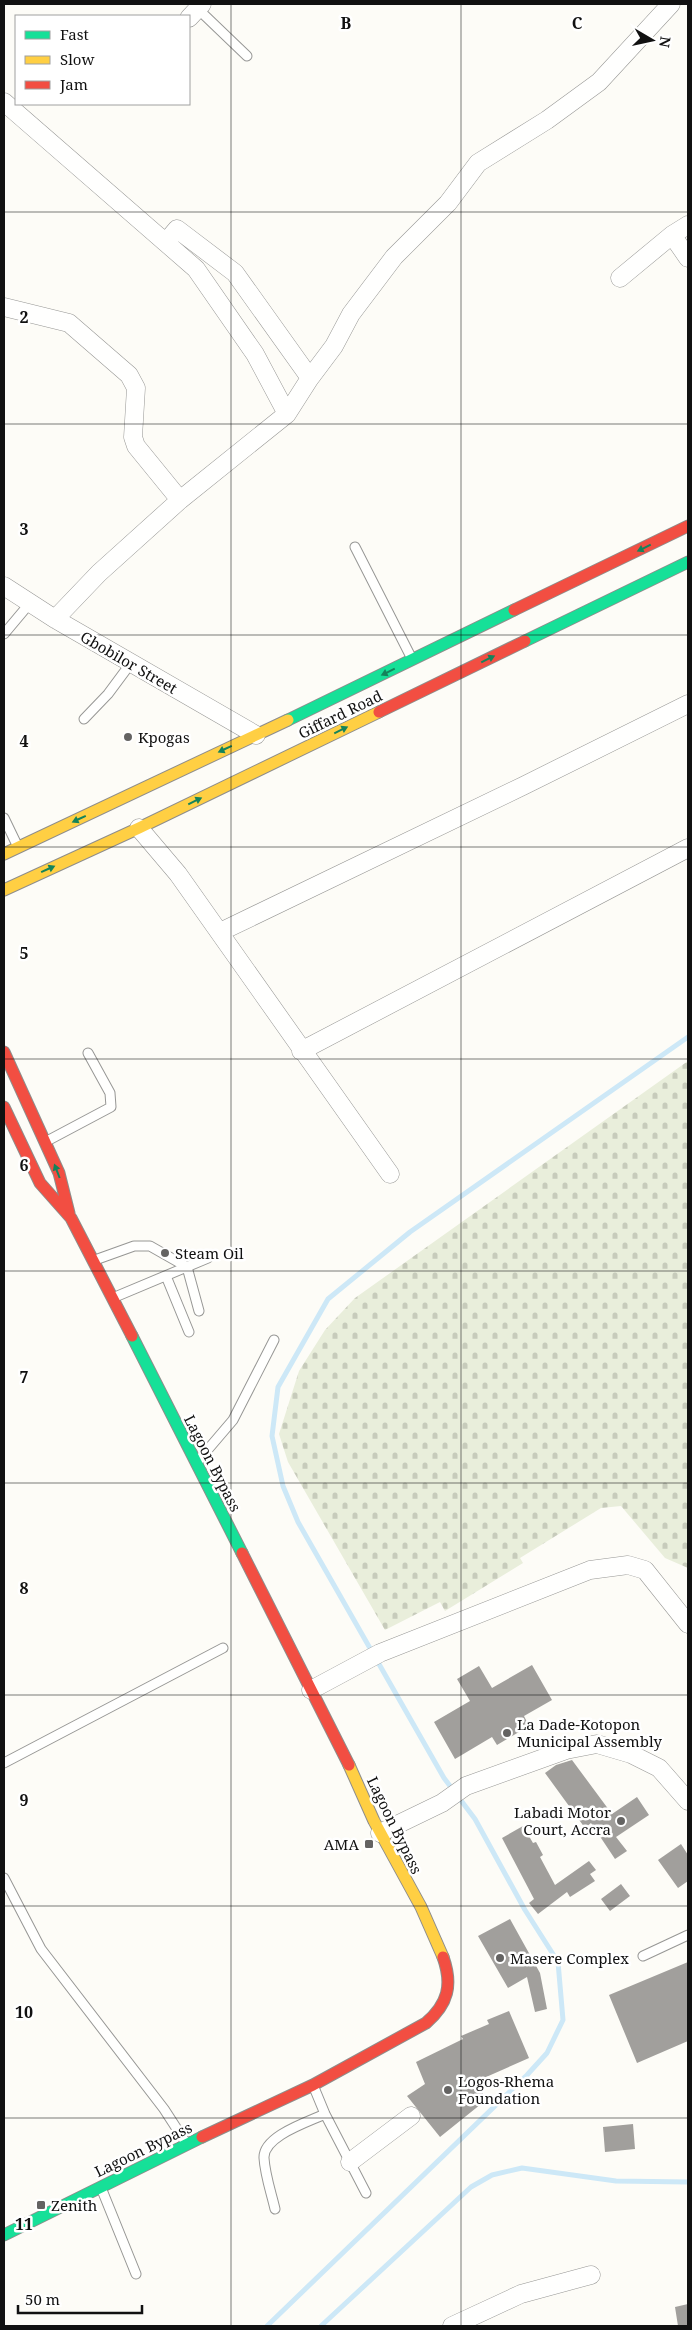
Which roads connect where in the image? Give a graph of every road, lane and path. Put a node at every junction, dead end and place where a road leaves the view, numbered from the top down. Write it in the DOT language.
graph roads {
  1 [pos="671,4"];
  2 [pos="196,10"];
  3 [pos="247,56"];
  4 [pos="4,102"];
  5 [pos="688,225"];
  6 [pos="672,235"];
  7 [pos="166,242"];
  8 [pos="688,258"];
  9 [pos="620,278"];
  10 [pos="4,307"];
  11 [pos="310,378"];
  12 [pos="287,414"];
  13 [pos="180,500"];
  14 [pos="688,526"];
  15 [pos="355,547"];
  16 [pos="688,562"];
  17 [pos="4,586"];
  18 [pos="30,603"];
  19 [pos="55,619"];
  20 [pos="4,634"];
  21 [pos="412,660"];
  22 [pos="132,663"];
  23 [pos="688,704"];
  24 [pos="84,719"];
  25 [pos="256,735"];
  26 [pos="4,818"];
  27 [pos="140,828"];
  28 [pos="18,848"];
  29 [pos="688,848"];
  30 [pos="4,854"];
  31 [pos="4,890"];
  32 [pos="220,932"];
  33 [pos="301,1051"];
  34 [pos="4,1052"];
  35 [pos="88,1053"];
  36 [pos="4,1107"];
  37 [pos="45,1142"];
  38 [pos="390,1174"];
  39 [pos="70,1218"];
  40 [pos="208,1258"];
  41 [pos="94,1261"];
  42 [pos="187,1267"];
  43 [pos="166,1276"];
  44 [pos="112,1298"];
  45 [pos="199,1311"];
  46 [pos="188,1332"];
  47 [pos="274,1340"];
  48 [pos="196,1463"];
  49 [pos="688,1624"];
  50 [pos="223,1648"];
  51 [pos="311,1690"];
  52 [pos="4,1763"];
  53 [pos="688,1801"];
  54 [pos="380,1833"];
  55 [pos="4,1878"];
  56 [pos="688,1935"];
  57 [pos="643,1956"];
  58 [pos="313,2085"];
  59 [pos="325,2114"];
  60 [pos="411,2116"];
  61 [pos="187,2144"];
  62 [pos="350,2162"];
  63 [pos="101,2187"];
  64 [pos="366,2193"];
  65 [pos="275,2208"];
  66 [pos="4,2235"];
  67 [pos="136,2274"];
  68 [pos="591,2275"];
  69 [pos="452,2326"];
  1 -- 11 [label="street"];
  2 -- 3 [label="lane"];
  4 -- 7 [label="street"];
  5 -- 6 [label="street"];
  6 -- 8 [label="street"];
  6 -- 9 [label="street"];
  7 -- 11 [label="street"];
  7 -- 12 [label="street"];
  10 -- 13 [label="street"];
  11 -- 12 [label="street"];
  12 -- 13 [label="street"];
  13 -- 19 [label="street"];
  14 -- 21 [label="street, Giffard Road, one-way"];
  15 -- 21 [label="lane"];
  27 -- 16 [label="street, Giffard Road, one-way"];
  17 -- 18 [label="street, Gbobilor Street"];
  18 -- 19 [label="street, Gbobilor Street"];
  18 -- 20 [label="lane"];
  19 -- 22 [label="street, Gbobilor Street"];
  21 -- 25 [label="street, Giffard Road, one-way"];
  22 -- 24 [label="lane"];
  22 -- 25 [label="street, Gbobilor Street"];
  23 -- 32 [label="street"];
  25 -- 28 [label="street, Giffard Road, one-way"];
  26 -- 28 [label="lane"];
  31 -- 27 [label="street, Giffard Road, one-way"];
  27 -- 32 [label="street"];
  28 -- 30 [label="street, Giffard Road"];
  29 -- 33 [label="street"];
  32 -- 33 [label="street"];
  33 -- 38 [label="street"];
  34 -- 37 [label="street, Lagoon Bypass"];
  35 -- 37 [label="lane"];
  36 -- 39 [label="street, Lagoon Bypass"];
  39 -- 37 [label="street, Lagoon Bypass, one-way"];
  39 -- 41 [label="street, Lagoon Bypass"];
  40 -- 42 [label="lane"];
  41 -- 42 [label="lane"];
  41 -- 44 [label="street, Lagoon Bypass"];
  42 -- 43 [label="lane"];
  42 -- 45 [label="lane"];
  43 -- 44 [label="lane"];
  43 -- 46 [label="lane"];
  44 -- 48 [label="street, Lagoon Bypass"];
  47 -- 48 [label="lane"];
  48 -- 51 [label="street, Lagoon Bypass"];
  49 -- 51 [label="street"];
  50 -- 52 [label="lane"];
  51 -- 54 [label="street, Lagoon Bypass"];
  53 -- 54 [label="street"];
  54 -- 58 [label="street, Lagoon Bypass"];
  55 -- 61 [label="lane"];
  56 -- 57 [label="lane"];
  58 -- 59 [label="lane"];
  58 -- 61 [label="street, Lagoon Bypass"];
  59 -- 62 [label="lane"];
  59 -- 65 [label="lane"];
  60 -- 62 [label="street"];
  61 -- 63 [label="street, Lagoon Bypass"];
  62 -- 64 [label="lane"];
  63 -- 66 [label="street, Lagoon Bypass"];
  63 -- 67 [label="lane"];
  68 -- 69 [label="street"];
}
